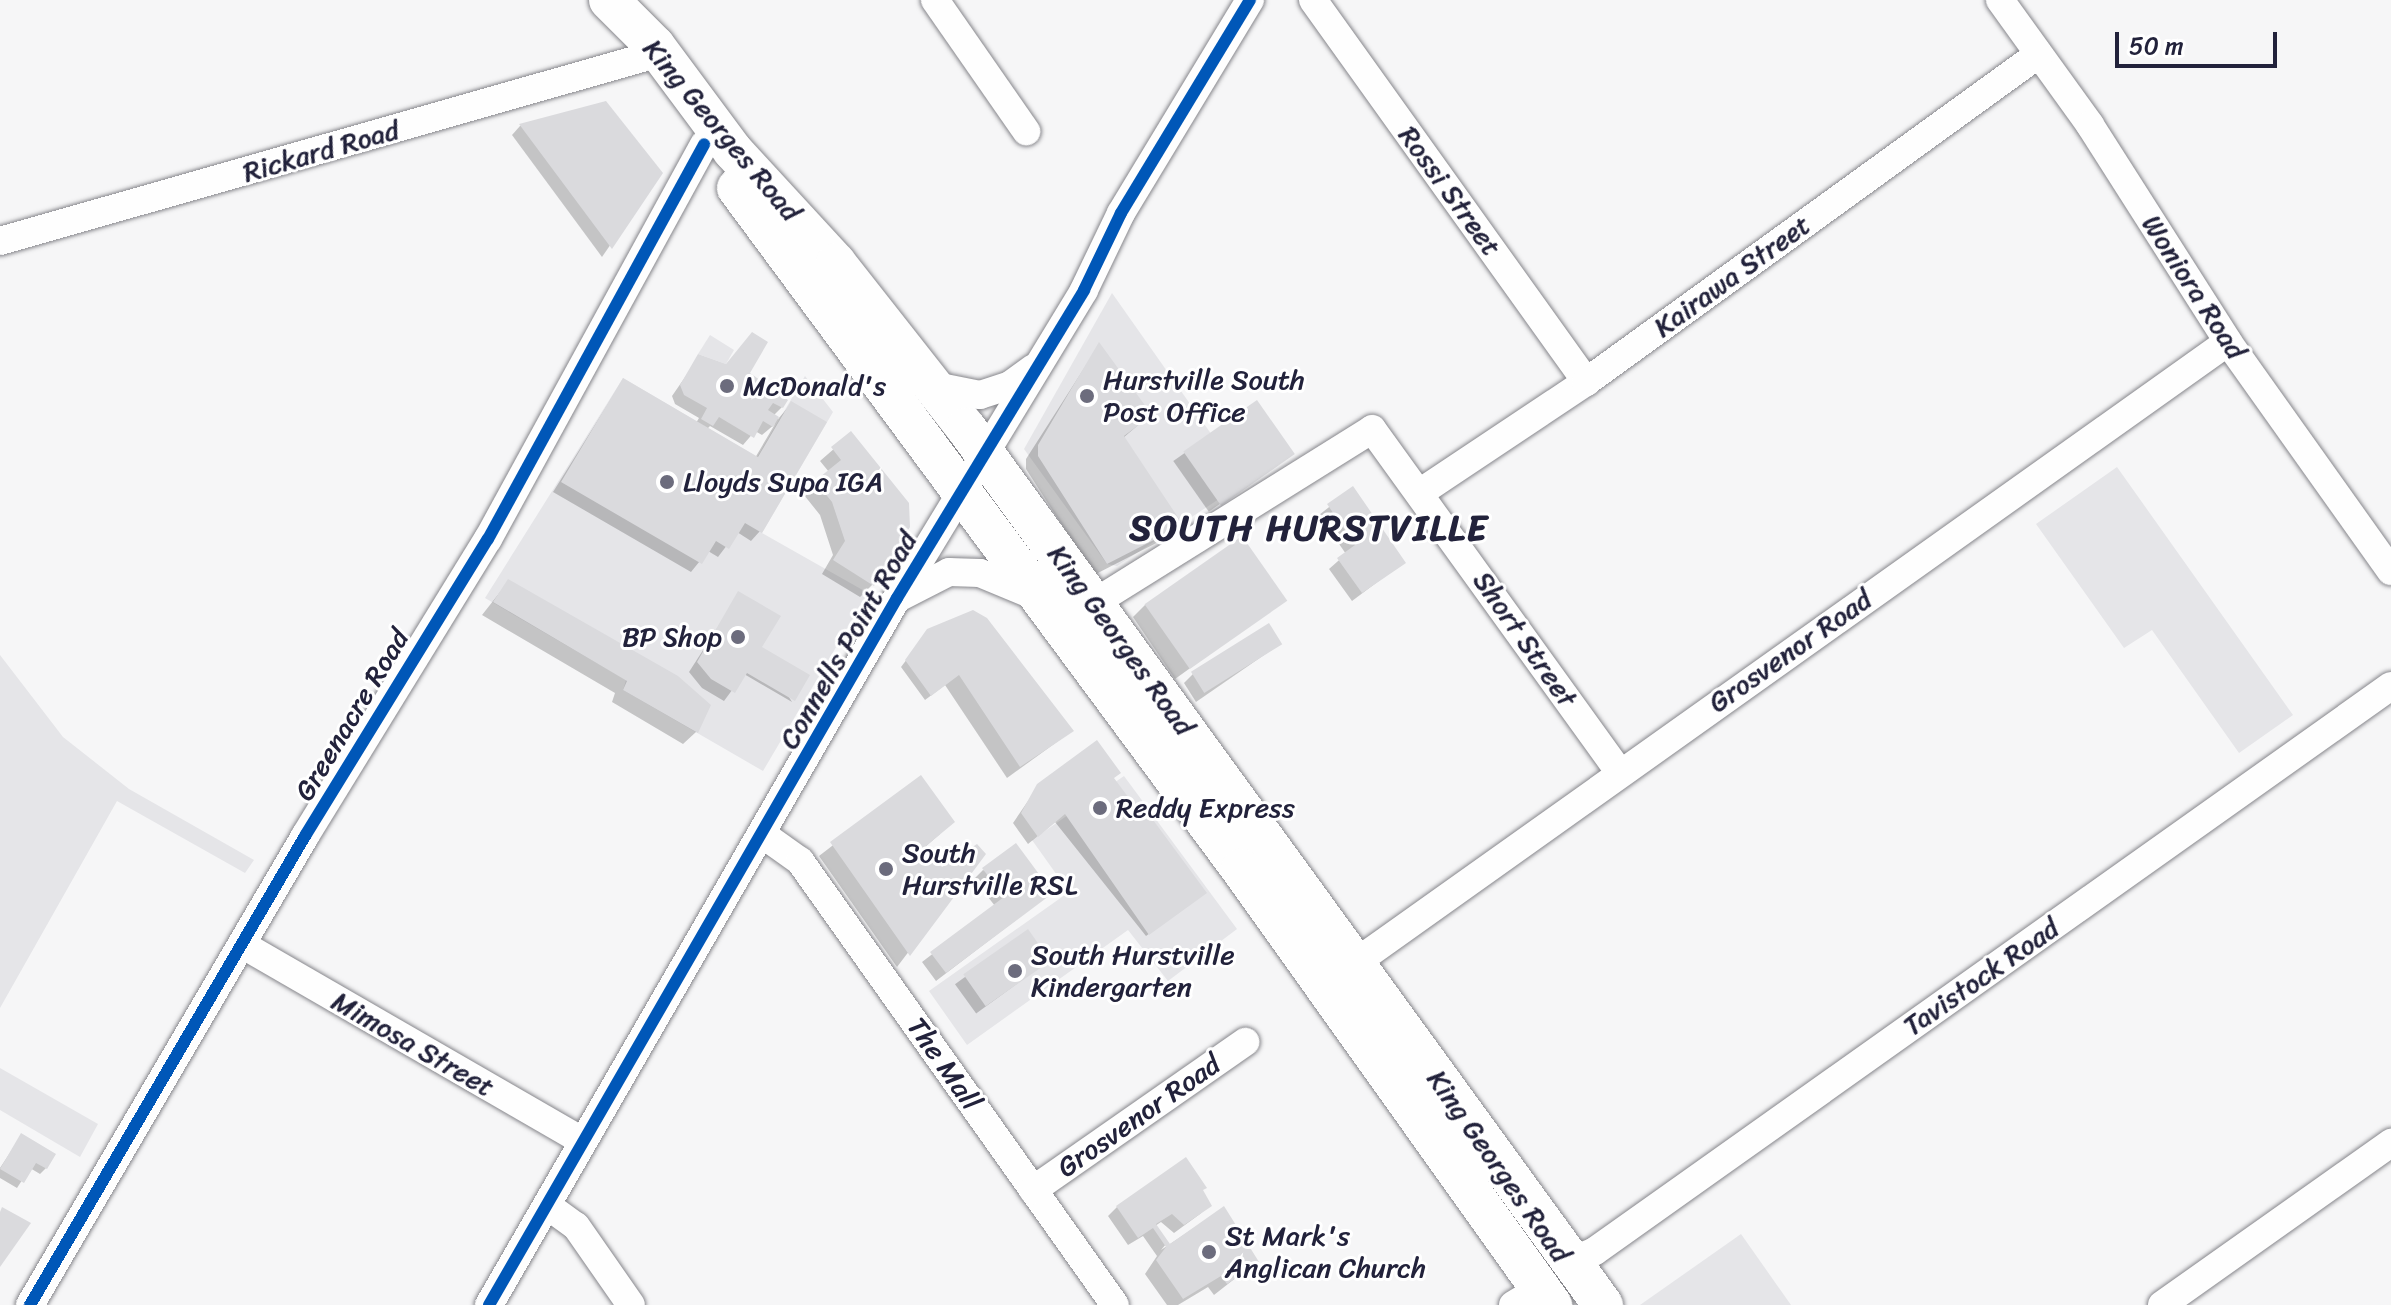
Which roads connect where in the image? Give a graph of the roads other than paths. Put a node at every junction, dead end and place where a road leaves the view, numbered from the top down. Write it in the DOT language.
graph roads {
  1 [pos="935,0"];
  2 [pos="1250,0"];
  3 [pos="1313,0"];
  4 [pos="2000,0"];
  5 [pos="2039,54"];
  6 [pos="642,58"];
  7 [pos="1026,131"];
  8 [pos="704,144"];
  9 [pos="0,241"];
  10 [pos="2228,342"];
  11 [pos="1040,363"];
  12 [pos="1586,382"];
  13 [pos="930,385"];
  14 [pos="985,454"];
  15 [pos="962,492"];
  16 [pos="1421,492"];
  17 [pos="2391,571"];
  18 [pos="1035,596"];
  19 [pos="897,598"];
  20 [pos="1094,603"];
  21 [pos="2391,686"];
  22 [pos="1619,772"];
  23 [pos="762,834"];
  24 [pos="243,945"];
  25 [pos="1355,963"];
  26 [pos="1245,1042"];
  27 [pos="583,1141"];
  28 [pos="2391,1143"];
  29 [pos="1033,1190"];
  30 [pos="548,1206"];
  31 [pos="1543,1290"];
  32 [pos="30,1305"];
  33 [pos="489,1305"];
  34 [pos="631,1305"];
  35 [pos="1115,1305"];
  36 [pos="1603,1305"];
  37 [pos="2162,1305"];
  1 -- 7 [label="street"];
  2 -- 11 [label="street, Connells Point Road"];
  3 -- 12 [label="street, Rossi Street"];
  4 -- 5 [label="street, Woniora Road"];
  5 -- 10 [label="street, Woniora Road"];
  5 -- 12 [label="street, Kairawa Street"];
  6 -- 8 [label="highway, King Georges Road"];
  6 -- 9 [label="street, Rickard Road"];
  6 -- 13 [label="highway, King Georges Road"];
  8 -- 15 [label="highway, King Georges Road"];
  8 -- 24 [label="street, Greenacre Road"];
  10 -- 17 [label="street, Woniora Road"];
  10 -- 22 [label="street, Grosvenor Road"];
  11 -- 13 [label="street"];
  11 -- 14 [label="street, Connells Point Road"];
  12 -- 16 [label="street, Kairawa Street"];
  13 -- 14 [label="highway, King Georges Road"];
  14 -- 15 [label="street, Connells Point Road"];
  14 -- 20 [label="highway, King Georges Road"];
  15 -- 18 [label="highway, King Georges Road"];
  15 -- 19 [label="street, Connells Point Road"];
  16 -- 20 [label="street, Short Street"];
  16 -- 22 [label="street, Short Street"];
  18 -- 19 [label="street"];
  18 -- 31 [label="highway, King Georges Road"];
  19 -- 23 [label="street, Connells Point Road"];
  20 -- 25 [label="highway, King Georges Road"];
  21 -- 31 [label="street, Tavistock Road"];
  22 -- 25 [label="street, Grosvenor Road"];
  23 -- 27 [label="street, Connells Point Road"];
  23 -- 29 [label="street, The Mall"];
  24 -- 27 [label="street, Mimosa Street"];
  24 -- 32 [label="street, Greenacre Road"];
  25 -- 31 [label="highway, King Georges Road"];
  26 -- 29 [label="street, Grosvenor Road"];
  27 -- 30 [label="street, Connells Point Road"];
  28 -- 37 [label="street"];
  29 -- 35 [label="street, The Mall"];
  30 -- 33 [label="street, Connells Point Road"];
  30 -- 34 [label="street"];
  31 -- 36 [label="highway, King Georges Road"];
}
